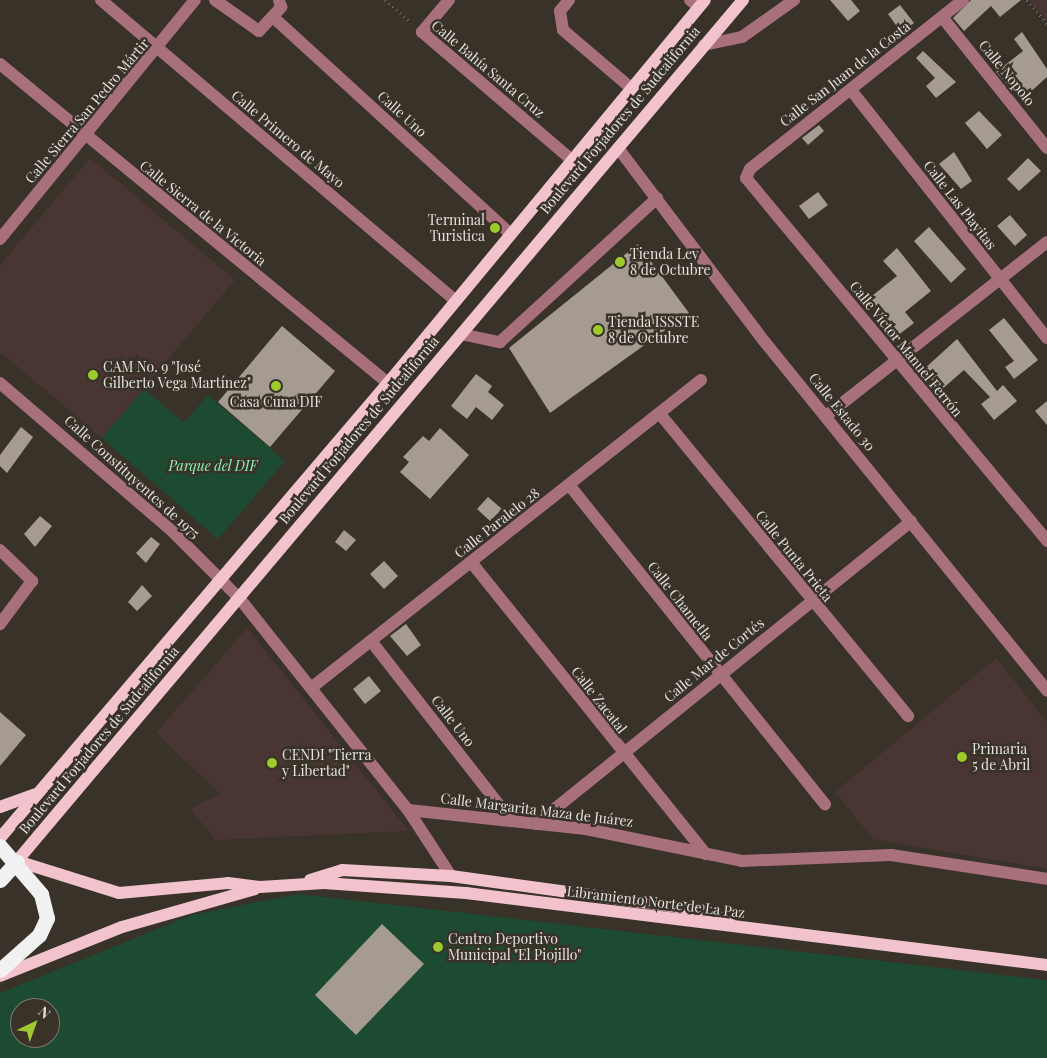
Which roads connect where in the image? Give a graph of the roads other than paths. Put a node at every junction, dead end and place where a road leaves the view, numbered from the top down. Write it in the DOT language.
graph roads {
  1 [pos="101,0"];
  2 [pos="195,0"];
  3 [pos="215,0"];
  4 [pos="279,0"];
  5 [pos="449,0"];
  6 [pos="569,0"];
  7 [pos="743,0"];
  8 [pos="794,0"];
  9 [pos="963,0"];
  10 [pos="698,2"];
  11 [pos="273,17"];
  12 [pos="942,17"];
  13 [pos="704,45"];
  14 [pos="158,49"];
  15 [pos="0,64"];
  16 [pos="631,88"];
  17 [pos="851,90"];
  18 [pos="87,137"];
  19 [pos="618,148"];
  20 [pos="1047,148"];
  21 [pos="572,160"];
  22 [pos="747,173"];
  23 [pos="657,198"];
  24 [pos="512,234"];
  25 [pos="0,239"];
  26 [pos="1047,242"];
  27 [pos="1000,278"];
  28 [pos="456,301"];
  29 [pos="461,334"];
  30 [pos="1047,338"];
  31 [pos="896,362"];
  32 [pos="701,380"];
  33 [pos="0,382"];
  34 [pos="388,383"];
  35 [pos="660,414"];
  36 [pos="826,416"];
  37 [pos="570,486"];
  38 [pos="911,521"];
  39 [pos="1047,541"];
  40 [pos="0,550"];
  41 [pos="471,562"];
  42 [pos="221,579"];
  43 [pos="240,599"];
  44 [pos="810,602"];
  45 [pos="0,624"];
  46 [pos="371,641"];
  47 [pos="719,674"];
  48 [pos="311,688"];
  49 [pos="1047,691"];
  50 [pos="908,716"];
  51 [pos="621,754"];
  52 [pos="37,793"];
  53 [pos="825,804"];
  54 [pos="0,807"];
  55 [pos="408,810"];
  56 [pos="510,819"];
  57 [pos="536,824"];
  58 [pos="0,838"];
  59 [pos="0,846"];
  60 [pos="706,854"];
  61 [pos="16,861"];
  62 [pos="451,876"];
  63 [pos="1047,879"];
  64 [pos="0,880"];
  65 [pos="301,884"];
  66 [pos="260,887"];
  67 [pos="734,926"];
  68 [pos="1047,964"];
  69 [pos="0,970"];
  70 [pos="0,976"];
  1 -- 14 [label="street, Calle Primero de Mayo"];
  2 -- 14 [label="street, Calle Sierra San Pedro Mártir"];
  3 -- 11 [label="street"];
  4 -- 11 [label="street"];
  5 -- 21 [label="street, Calle Bahía Santa Cruz"];
  6 -- 16 [label="street"];
  7 -- 13 [label="main road, Boulevard Forjadores de Sudcalifornia"];
  8 -- 13 [label="street"];
  9 -- 12 [label="street, Calle San Juan de la Costa"];
  10 -- 16 [label="main road, Boulevard Forjadores de Sudcalifornia"];
  11 -- 24 [label="street, Calle Uno"];
  12 -- 17 [label="street, Calle San Juan de la Costa"];
  12 -- 20 [label="street, Calle Nopolo"];
  13 -- 19 [label="main road, Boulevard Forjadores de Sudcalifornia"];
  14 -- 18 [label="street, Calle Sierra San Pedro Mártir"];
  14 -- 28 [label="street, Calle Primero de Mayo"];
  15 -- 18 [label="street, Calle Sierra de la Victoria"];
  16 -- 21 [label="main road, Boulevard Forjadores de Sudcalifornia"];
  17 -- 22 [label="street, Calle San Juan de la Costa"];
  17 -- 27 [label="street, Calle Las Playitas"];
  18 -- 25 [label="street, Calle Sierra San Pedro Mártir"];
  18 -- 34 [label="street, Calle Sierra de la Victoria"];
  19 -- 23 [label="street, Calle Estado 30"];
  19 -- 29 [label="main road, Boulevard Forjadores de Sudcalifornia"];
  21 -- 24 [label="main road, Boulevard Forjadores de Sudcalifornia"];
  22 -- 31 [label="street, Calle Víctor Manuel Ferrón"];
  23 -- 29 [label="street"];
  23 -- 36 [label="street, Calle Estado 30"];
  24 -- 28 [label="main road, Boulevard Forjadores de Sudcalifornia"];
  26 -- 27 [label="street"];
  27 -- 30 [label="street, Calle Las Playitas"];
  27 -- 31 [label="street"];
  28 -- 34 [label="main road, Boulevard Forjadores de Sudcalifornia"];
  29 -- 43 [label="main road, Boulevard Forjadores de Sudcalifornia"];
  31 -- 36 [label="street"];
  31 -- 39 [label="street, Calle Víctor Manuel Ferrón"];
  32 -- 35 [label="street, Calle Paralelo 28"];
  33 -- 42 [label="street, Calle Constituyentes de 1975"];
  34 -- 42 [label="main road, Boulevard Forjadores de Sudcalifornia"];
  35 -- 37 [label="street, Calle Paralelo 28"];
  35 -- 44 [label="street, Calle Punta Prieta"];
  36 -- 38 [label="street, Calle Estado 30"];
  37 -- 41 [label="street, Calle Paralelo 28"];
  37 -- 47 [label="street, Calle Chametla"];
  38 -- 44 [label="street, Calle Mar de Cortés"];
  38 -- 49 [label="street, Calle Estado 30"];
  40 -- 45 [label="street"];
  41 -- 46 [label="street, Calle Paralelo 28"];
  41 -- 51 [label="street, Calle Zacatal"];
  42 -- 43 [label="street, Calle Constituyentes de 1975"];
  42 -- 52 [label="main road, Boulevard Forjadores de Sudcalifornia"];
  43 -- 48 [label="street"];
  43 -- 61 [label="main road, Boulevard Forjadores de Sudcalifornia"];
  44 -- 47 [label="street, Calle Mar de Cortés"];
  44 -- 50 [label="street, Calle Punta Prieta"];
  46 -- 48 [label="street, Calle Paralelo 28"];
  46 -- 56 [label="street, Calle Uno"];
  47 -- 51 [label="street, Calle Mar de Cortés"];
  47 -- 53 [label="street, Calle Chametla"];
  48 -- 55 [label="street"];
  51 -- 57 [label="street, Calle Mar de Cortés"];
  51 -- 60 [label="street, Calle Zacatal"];
  52 -- 54 [label="main road"];
  52 -- 58 [label="main road, Boulevard Forjadores de Sudcalifornia"];
  55 -- 56 [label="street, Calle Margarita Maza de Juárez"];
  55 -- 62 [label="street"];
  56 -- 57 [label="street, Calle Margarita Maza de Juárez"];
  57 -- 60 [label="street, Calle Margarita Maza de Juárez"];
  59 -- 61 [label="highway"];
  60 -- 63 [label="street, Calle Margarita Maza de Juárez"];
  61 -- 64 [label="highway, Boulevard Forjadores de Sudcalifornia"];
  61 -- 66 [label="main road, Libramiento Norte de La Paz"];
  61 -- 69 [label="highway"];
  62 -- 65 [label="main road"];
  62 -- 67 [label="main road"];
  65 -- 66 [label="main road, Libramiento Norte de La Paz"];
  65 -- 67 [label="main road, Libramiento Norte de La Paz"];
  66 -- 70 [label="main road, Libramiento Norte de La Paz"];
  67 -- 68 [label="main road, Libramiento Norte de La Paz"];
}
